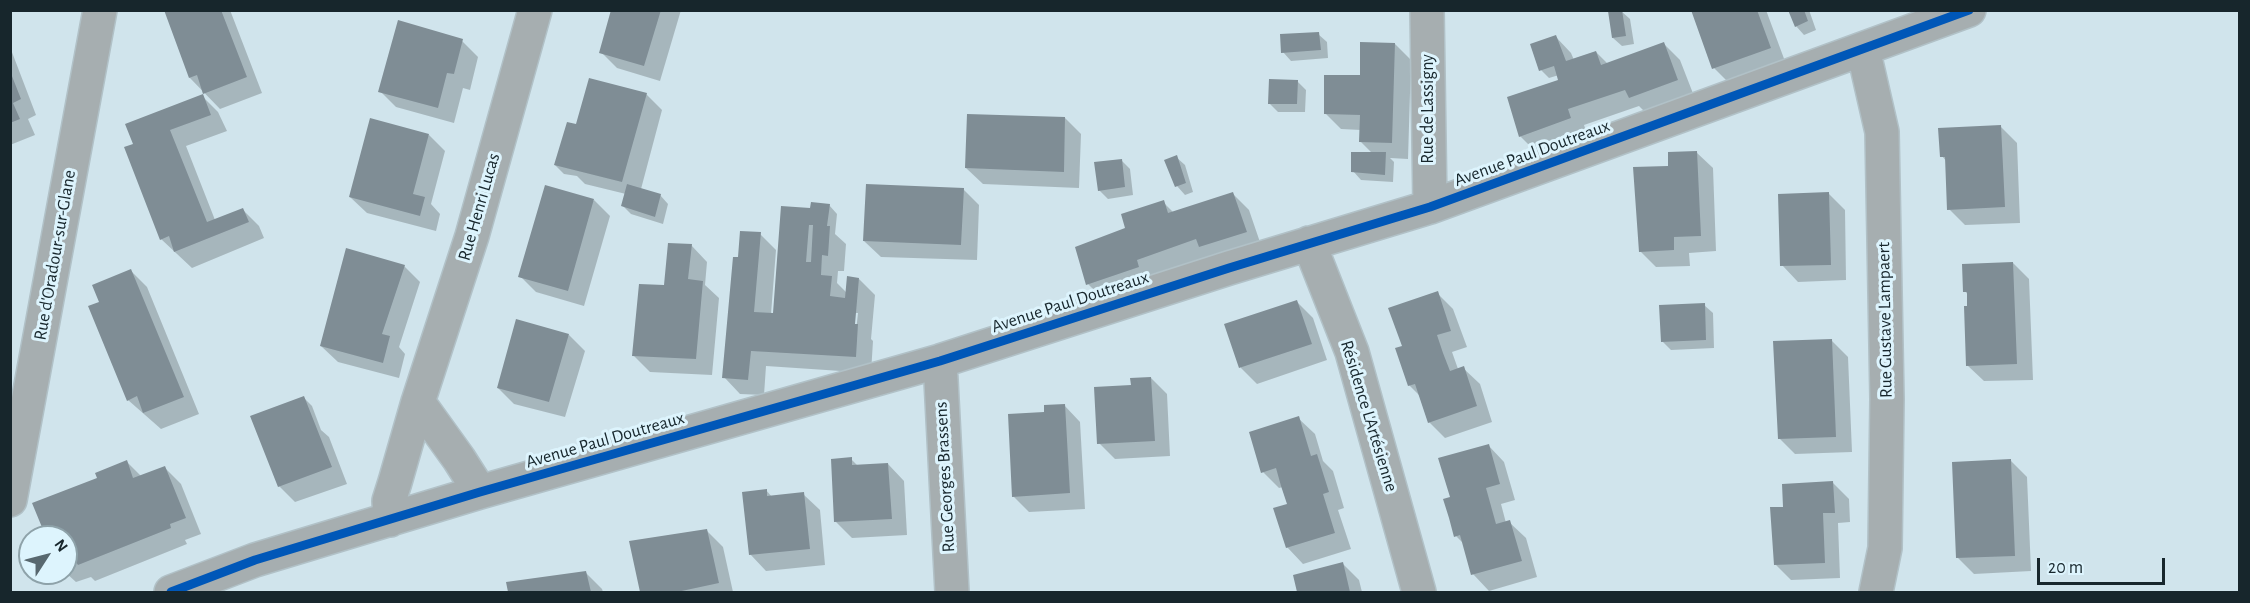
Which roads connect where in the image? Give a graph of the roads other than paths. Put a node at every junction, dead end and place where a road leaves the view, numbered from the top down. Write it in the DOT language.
graph roads {
  1 [pos="100,10"];
  2 [pos="535,10"];
  3 [pos="1427,10"];
  4 [pos="1969,10"];
  5 [pos="1863,49"];
  6 [pos="1430,207"];
  7 [pos="1309,243"];
  8 [pos="940,362"];
  9 [pos="418,402"];
  10 [pos="480,492"];
  11 [pos="10,500"];
  12 [pos="390,520"];
  13 [pos="171,592"];
  14 [pos="952,592"];
  15 [pos="1419,592"];
  16 [pos="1876,592"];
  1 -- 11 [label="street, Rue d'Oradour-sur-Glane"];
  2 -- 9 [label="street, Rue Henri Lucas"];
  3 -- 6 [label="street, Rue de Lassigny"];
  4 -- 5 [label="street, Avenue Paul Doutreaux"];
  5 -- 6 [label="street, Avenue Paul Doutreaux"];
  5 -- 16 [label="street, Rue Gustave Lampaert"];
  6 -- 7 [label="street, Avenue Paul Doutreaux"];
  7 -- 8 [label="street, Avenue Paul Doutreaux"];
  7 -- 15 [label="street, Résidence L'Artésienne"];
  8 -- 10 [label="street, Avenue Paul Doutreaux"];
  8 -- 14 [label="street, Rue Georges Brassens"];
  9 -- 10 [label="street"];
  9 -- 12 [label="street, Rue Henri Lucas"];
  10 -- 12 [label="street, Avenue Paul Doutreaux"];
  12 -- 13 [label="street, Avenue Paul Doutreaux"];
}
